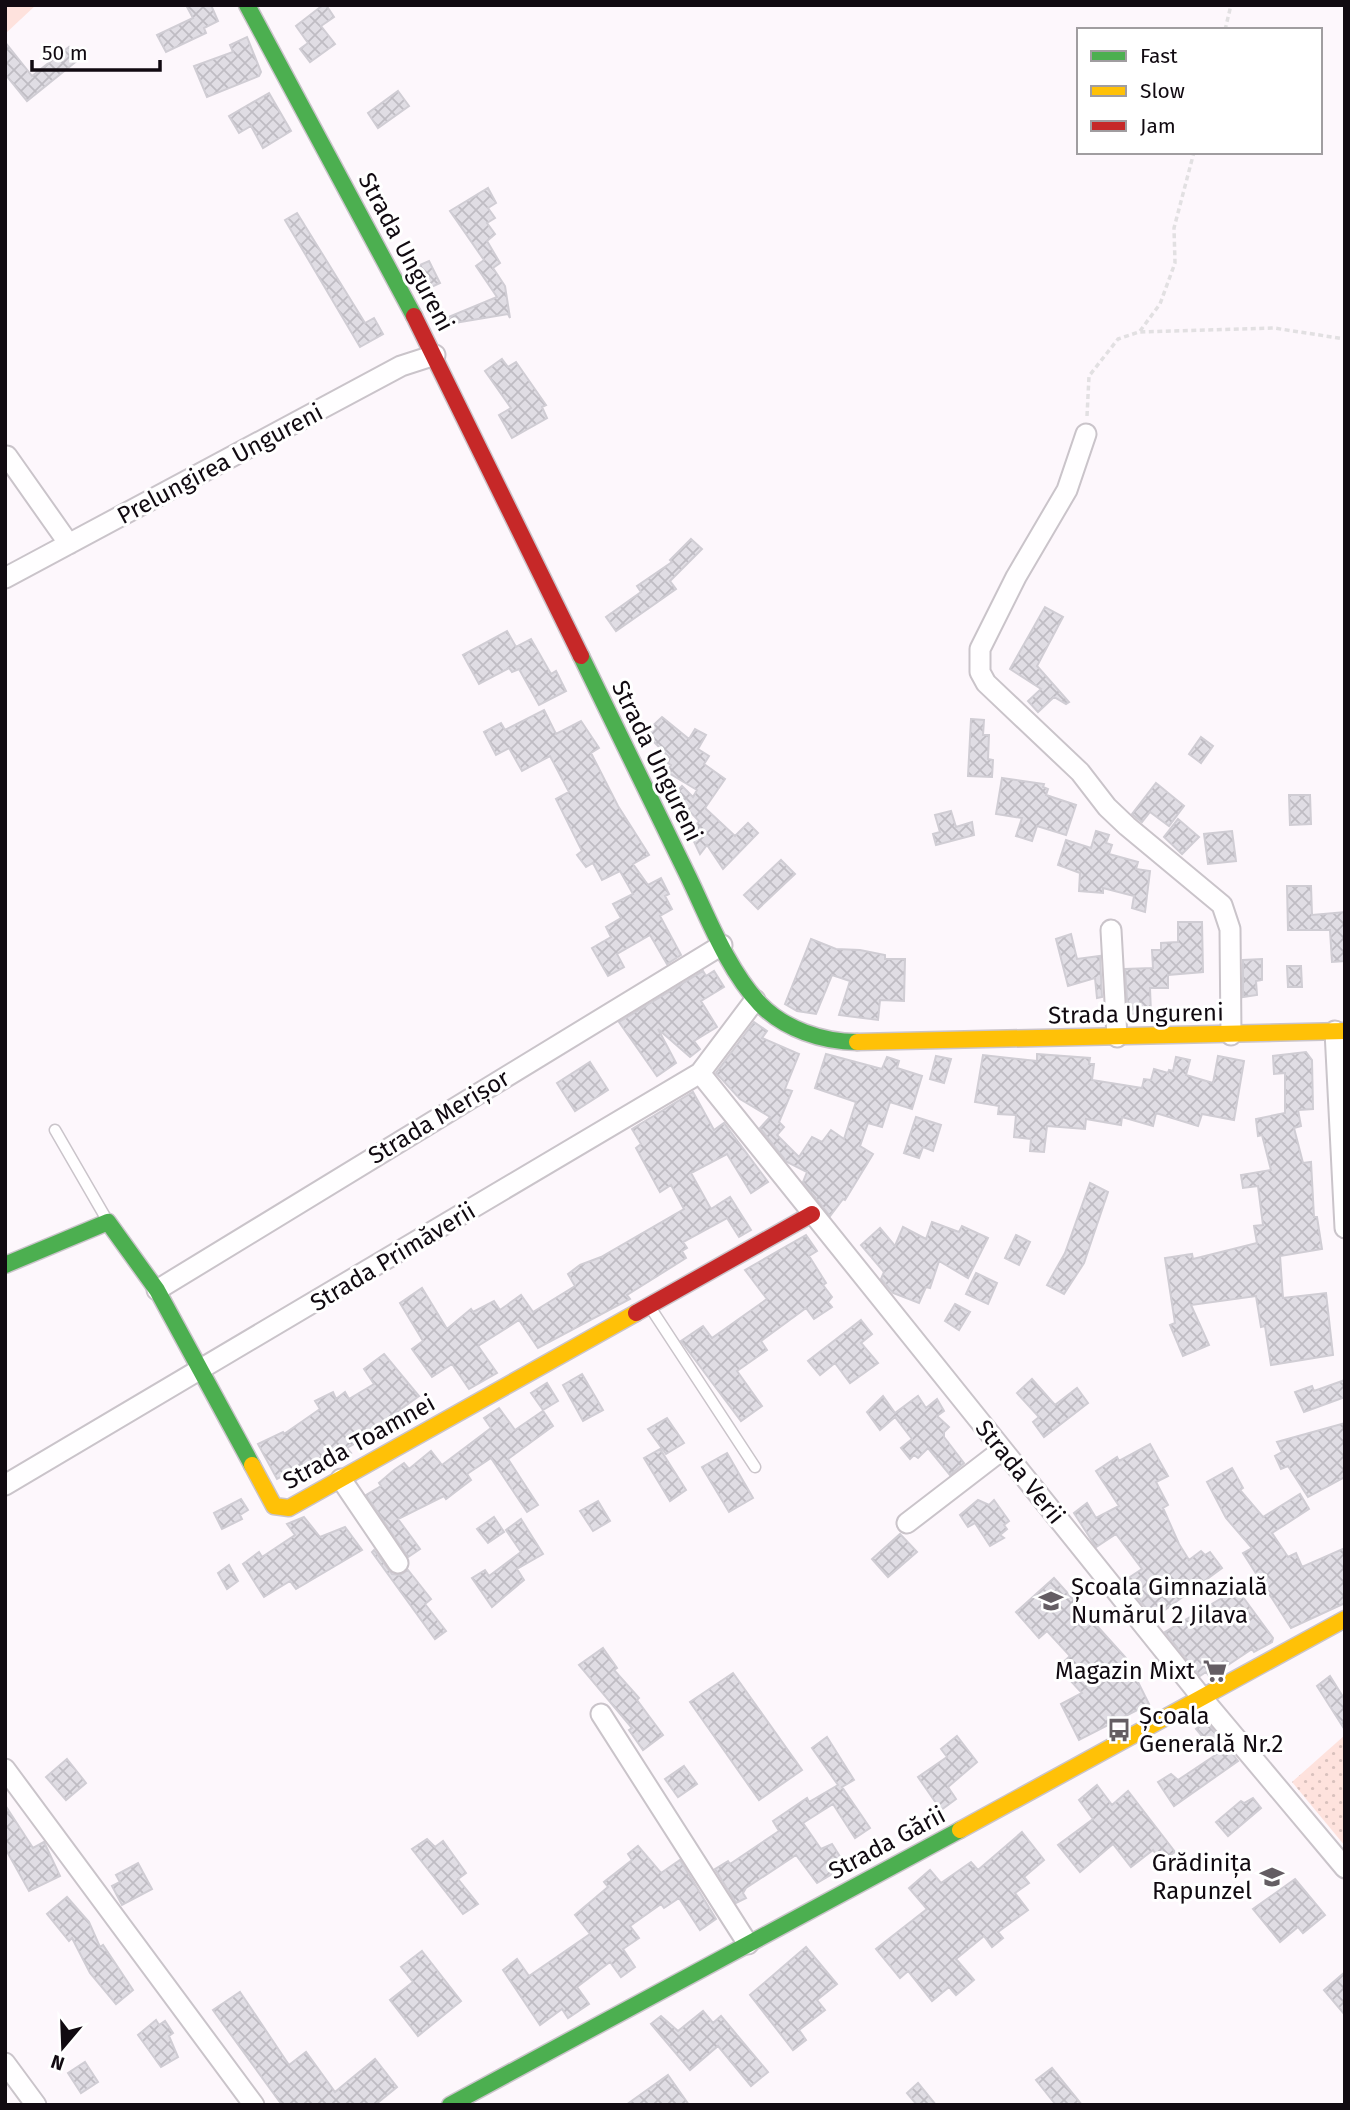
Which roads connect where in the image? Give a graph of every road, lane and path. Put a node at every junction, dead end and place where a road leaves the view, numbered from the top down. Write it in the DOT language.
graph roads {
  1 [pos="247,5"];
  2 [pos="1231,5"];
  3 [pos="1225,28"];
  4 [pos="1193,154"];
  5 [pos="1139,332"];
  6 [pos="1345,339"];
  7 [pos="435,355"];
  8 [pos="1086,434"];
  9 [pos="7,456"];
  10 [pos="69,544"];
  11 [pos="5,578"];
  12 [pos="1111,930"];
  13 [pos="722,945"];
  14 [pos="755,1000"];
  15 [pos="1340,1031"];
  16 [pos="1231,1035"];
  17 [pos="1117,1037"];
  18 [pos="700,1073"];
  19 [pos="55,1130"];
  20 [pos="812,1214"];
  21 [pos="108,1222"];
  22 [pos="1345,1228"];
  23 [pos="5,1265"];
  24 [pos="157,1290"];
  25 [pos="649,1306"];
  26 [pos="201,1371"];
  27 [pos="1002,1450"];
  28 [pos="755,1467"];
  29 [pos="341,1479"];
  30 [pos="5,1485"];
  31 [pos="908,1523"];
  32 [pos="398,1563"];
  33 [pos="1345,1619"];
  34 [pos="1203,1699"];
  35 [pos="601,1714"];
  36 [pos="5,1769"];
  37 [pos="1345,1868"];
  38 [pos="748,1944"];
  39 [pos="5,2063"];
  40 [pos="36,2105"];
  41 [pos="254,2105"];
  42 [pos="450,2105"];
  1 -- 7 [label="main road, Strada Ungureni"];
  2 -- 3 [label="path"];
  4 -- 5 [label="path"];
  5 -- 6 [label="path"];
  5 -- 8 [label="path"];
  7 -- 10 [label="street, Prelungirea Ungureni"];
  7 -- 13 [label="main road, Strada Ungureni"];
  8 -- 16 [label="street"];
  9 -- 10 [label="street"];
  10 -- 11 [label="street, Prelungirea Ungureni"];
  12 -- 17 [label="street"];
  13 -- 14 [label="main road, Strada Ungureni"];
  13 -- 24 [label="street, Strada Merișor"];
  14 -- 17 [label="main road, Strada Ungureni"];
  14 -- 18 [label="street, Strada Primăverii"];
  15 -- 16 [label="main road, Strada Ungureni"];
  15 -- 22 [label="street"];
  16 -- 17 [label="main road, Strada Ungureni"];
  18 -- 20 [label="street, Strada Verii"];
  18 -- 26 [label="street, Strada Primăverii"];
  19 -- 21 [label="lane"];
  20 -- 25 [label="main road, Strada Toamnei"];
  20 -- 27 [label="street, Strada Verii"];
  21 -- 23 [label="main road"];
  21 -- 24 [label="main road, Strada Toamnei"];
  24 -- 26 [label="main road, Strada Toamnei"];
  25 -- 28 [label="lane"];
  25 -- 29 [label="main road, Strada Toamnei"];
  26 -- 29 [label="main road, Strada Toamnei"];
  26 -- 30 [label="street, Strada Primăverii"];
  27 -- 31 [label="street"];
  27 -- 34 [label="street, Strada Verii"];
  29 -- 32 [label="street"];
  33 -- 34 [label="main road, Strada Gării"];
  34 -- 37 [label="street, Strada Verii"];
  34 -- 38 [label="main road, Strada Gării"];
  35 -- 38 [label="street"];
  36 -- 41 [label="street"];
  38 -- 42 [label="main road, Strada Gării"];
  39 -- 40 [label="street"];
}
